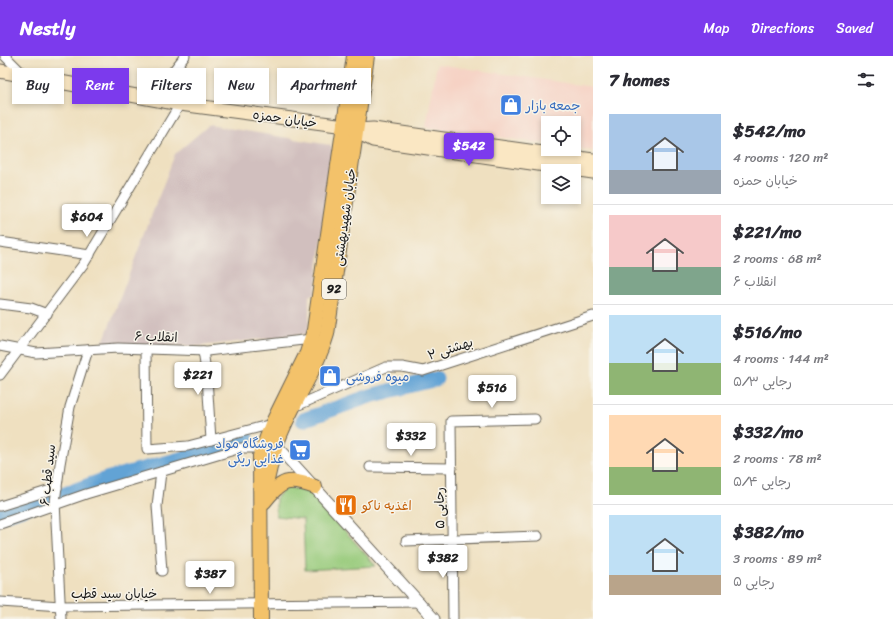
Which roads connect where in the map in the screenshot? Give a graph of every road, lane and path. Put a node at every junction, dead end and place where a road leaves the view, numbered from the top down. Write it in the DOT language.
graph roads {
  1 [pos="5,56"];
  2 [pos="185,56"];
  3 [pos="354,56"];
  4 [pos="367,56"];
  5 [pos="17,68"];
  6 [pos="176,68"];
  7 [pos="0,71"];
  8 [pos="12,73"];
  9 [pos="64,83"];
  10 [pos="137,96"];
  11 [pos="180,104"];
  12 [pos="351,128"];
  13 [pos="593,160"];
  14 [pos="593,172"];
  15 [pos="0,242"];
  16 [pos="90,255"];
  17 [pos="0,304"];
  18 [pos="47,314"];
  19 [pos="593,316"];
  20 [pos="312,339"];
  21 [pos="0,346"];
  22 [pos="20,349"];
  23 [pos="146,349"];
  24 [pos="88,350"];
  25 [pos="203,351"];
  26 [pos="0,375"];
  27 [pos="294,407"];
  28 [pos="534,419"];
  29 [pos="272,424"];
  30 [pos="211,440"];
  31 [pos="268,444"];
  32 [pos="370,467"];
  33 [pos="452,468"];
  34 [pos="160,472"];
  35 [pos="315,486"];
  36 [pos="56,488"];
  37 [pos="55,505"];
  38 [pos="0,506"];
  39 [pos="260,509"];
  40 [pos="0,524"];
  41 [pos="538,536"];
  42 [pos="453,539"];
  43 [pos="406,541"];
  44 [pos="162,571"];
  45 [pos="0,602"];
  46 [pos="420,602"];
  47 [pos="261,605"];
  48 [pos="61,606"];
  49 [pos="61,619"];
  50 [pos="261,619"];
  51 [pos="434,619"];
  52 [pos="453,619"];
  1 -- 5 [label="street"];
  2 -- 6 [label="street"];
  3 -- 12 [label="main road, خیابان شهیدبهشتی / 92"];
  4 -- 12 [label="main road, خیابان شهیدبهشتی / 92"];
  7 -- 8 [label="main road, خیابان حمزه"];
  9 -- 10 [label="main road, خیابان حمزه"];
  11 -- 12 [label="main road, خیابان حمزه"];
  11 -- 16 [label="street"];
  12 -- 13 [label="main road, خیابان حمزه"];
  12 -- 14 [label="main road, خیابان حمزه"];
  12 -- 20 [label="main road, خیابان شهیدبهشتی / 92"];
  12 -- 27 [label="main road, خیابان شهیدبهشتی / 92"];
  15 -- 16 [label="street"];
  16 -- 18 [label="street"];
  17 -- 18 [label="street"];
  18 -- 22 [label="street"];
  19 -- 27 [label="street, بهشتی ۲"];
  20 -- 25 [label="street, انقلاب ۶"];
  20 -- 29 [label="main road, خیابان شهیدبهشتی / 92"];
  21 -- 22 [label="street, انقلاب ۶"];
  22 -- 24 [label="street, انقلاب ۶"];
  22 -- 26 [label="street"];
  23 -- 24 [label="street, انقلاب ۶"];
  23 -- 25 [label="street, انقلاب ۶"];
  23 -- 30 [label="street"];
  24 -- 36 [label="street, سید قطب ۶"];
  25 -- 30 [label="street"];
  27 -- 31 [label="main road, خیابان شهیدبهشتی / 92"];
  28 -- 33 [label="street, رجایی ۵"];
  29 -- 30 [label="street"];
  29 -- 31 [label="main road, خیابان شهیدبهشتی / 92"];
  31 -- 34 [label="street"];
  31 -- 35 [label="street"];
  31 -- 39 [label="main road, خیابان شهیدبهشتی / 92"];
  32 -- 33 [label="street"];
  33 -- 42 [label="street, رجایی ۵"];
  34 -- 37 [label="street"];
  34 -- 44 [label="street"];
  35 -- 39 [label="main road"];
  35 -- 46 [label="street"];
  36 -- 37 [label="street, سید قطب ۶"];
  36 -- 38 [label="street"];
  37 -- 40 [label="street"];
  37 -- 48 [label="street, سید قطب ۶"];
  39 -- 47 [label="main road, خیابان شهیدبهشتی / 92"];
  41 -- 42 [label="street"];
  42 -- 43 [label="street"];
  42 -- 52 [label="street, رجایی ۵"];
  45 -- 48 [label="street, خیابان سید قطب"];
  46 -- 47 [label="street, خیابان سید قطب"];
  46 -- 51 [label="street"];
  47 -- 48 [label="street, خیابان سید قطب"];
  47 -- 50 [label="main road, خیابان شهیدبهشتی / 92"];
  48 -- 49 [label="street, سید قطب ۶"];
}
